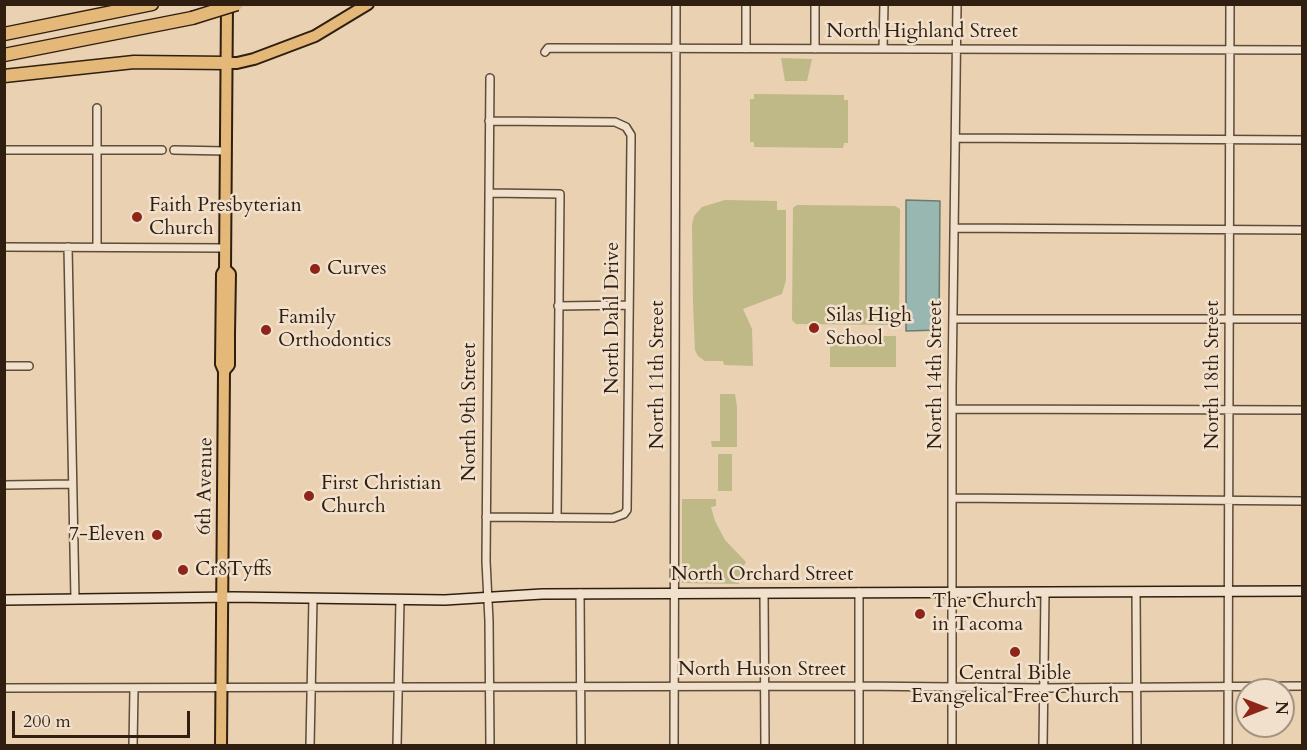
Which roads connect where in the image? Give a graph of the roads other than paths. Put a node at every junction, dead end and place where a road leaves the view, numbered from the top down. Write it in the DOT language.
graph roads {
  1 [pos="152,4"];
  2 [pos="227,4"];
  3 [pos="237,4"];
  4 [pos="368,4"];
  5 [pos="675,4"];
  6 [pos="746,4"];
  7 [pos="815,4"];
  8 [pos="884,4"];
  9 [pos="957,4"];
  10 [pos="1230,4"];
  11 [pos="4,34"];
  12 [pos="675,49"];
  13 [pos="746,49"];
  14 [pos="815,49"];
  15 [pos="883,49"];
  16 [pos="956,49"];
  17 [pos="1230,49"];
  18 [pos="1302,50"];
  19 [pos="545,52"];
  20 [pos="4,55"];
  21 [pos="227,63"];
  22 [pos="4,76"];
  23 [pos="490,78"];
  24 [pos="97,108"];
  25 [pos="489,121"];
  26 [pos="956,138"];
  27 [pos="1230,138"];
  28 [pos="1302,140"];
  29 [pos="4,150"];
  30 [pos="97,150"];
  31 [pos="162,150"];
  32 [pos="174,150"];
  33 [pos="226,151"];
  34 [pos="489,193"];
  35 [pos="954,228"];
  36 [pos="1230,229"];
  37 [pos="1302,230"];
  38 [pos="4,247"];
  39 [pos="68,247"];
  40 [pos="97,247"];
  41 [pos="225,248"];
  42 [pos="629,305"];
  43 [pos="558,306"];
  44 [pos="953,319"];
  45 [pos="1229,319"];
  46 [pos="1302,319"];
  47 [pos="4,366"];
  48 [pos="29,366"];
  49 [pos="952,409"];
  50 [pos="1229,410"];
  51 [pos="1302,410"];
  52 [pos="72,484"];
  53 [pos="4,485"];
  54 [pos="952,498"];
  55 [pos="1229,501"];
  56 [pos="1302,501"];
  57 [pos="486,517"];
  58 [pos="557,518"];
  59 [pos="1136,591"];
  60 [pos="1229,591"];
  61 [pos="1302,591"];
  62 [pos="859,592"];
  63 [pos="952,592"];
  64 [pos="1045,592"];
  65 [pos="580,593"];
  66 [pos="674,593"];
  67 [pos="764,593"];
  68 [pos="222,597"];
  69 [pos="314,598"];
  70 [pos="487,598"];
  71 [pos="75,599"];
  72 [pos="4,600"];
  73 [pos="400,600"];
  74 [pos="859,686"];
  75 [pos="1228,686"];
  76 [pos="1302,686"];
  77 [pos="489,687"];
  78 [pos="581,687"];
  79 [pos="674,687"];
  80 [pos="766,687"];
  81 [pos="952,687"];
  82 [pos="1136,687"];
  83 [pos="4,688"];
  84 [pos="222,688"];
  85 [pos="311,688"];
  86 [pos="398,688"];
  87 [pos="1043,688"];
  88 [pos="134,689"];
  89 [pos="134,746"];
  90 [pos="221,746"];
  91 [pos="310,746"];
  92 [pos="397,746"];
  93 [pos="490,746"];
  94 [pos="581,746"];
  95 [pos="674,746"];
  96 [pos="765,746"];
  97 [pos="859,746"];
  98 [pos="952,746"];
  99 [pos="1043,746"];
  100 [pos="1137,746"];
  101 [pos="1228,746"];
  1 -- 11 [label="highway"];
  2 -- 21 [label="main road, 6th Avenue"];
  3 -- 20 [label="highway, bridge"];
  4 -- 21 [label="main road"];
  5 -- 12 [label="street, North 11th Street"];
  6 -- 13 [label="street"];
  7 -- 14 [label="street"];
  8 -- 15 [label="street"];
  9 -- 16 [label="street, North 14th Street"];
  10 -- 17 [label="street, North 18th Street"];
  12 -- 13 [label="street, North Highland Street"];
  12 -- 19 [label="street, North Highland Street"];
  12 -- 66 [label="street, North 11th Street"];
  13 -- 14 [label="street, North Highland Street"];
  14 -- 15 [label="street, North Highland Street"];
  15 -- 16 [label="street, North Highland Street"];
  16 -- 17 [label="street, North Highland Street"];
  16 -- 26 [label="street, North 14th Street"];
  17 -- 18 [label="street, North Highland Street"];
  17 -- 27 [label="street, North 18th Street"];
  21 -- 22 [label="highway"];
  21 -- 33 [label="main road, 6th Avenue"];
  23 -- 25 [label="street, North 9th Street"];
  24 -- 30 [label="street"];
  25 -- 34 [label="street, North 9th Street"];
  25 -- 42 [label="street, North Dahl Drive"];
  26 -- 27 [label="street"];
  26 -- 35 [label="street, North 14th Street"];
  27 -- 28 [label="street"];
  27 -- 36 [label="street, North 18th Street"];
  29 -- 30 [label="street"];
  30 -- 31 [label="street"];
  30 -- 40 [label="street"];
  32 -- 33 [label="street"];
  33 -- 41 [label="main road, 6th Avenue"];
  34 -- 43 [label="street"];
  34 -- 57 [label="street, North 9th Street"];
  35 -- 36 [label="street"];
  35 -- 44 [label="street, North 14th Street"];
  36 -- 37 [label="street"];
  36 -- 45 [label="street, North 18th Street"];
  38 -- 39 [label="street"];
  39 -- 40 [label="street"];
  39 -- 52 [label="street"];
  40 -- 41 [label="street"];
  41 -- 68 [label="main road, 6th Avenue"];
  42 -- 43 [label="street"];
  42 -- 58 [label="street, North Dahl Drive"];
  43 -- 58 [label="street"];
  44 -- 45 [label="street"];
  44 -- 49 [label="street, North 14th Street"];
  45 -- 46 [label="street"];
  45 -- 50 [label="street, North 18th Street"];
  47 -- 48 [label="street"];
  49 -- 50 [label="street"];
  49 -- 54 [label="street, North 14th Street"];
  50 -- 51 [label="street"];
  50 -- 55 [label="street, North 18th Street"];
  52 -- 53 [label="street"];
  52 -- 71 [label="street"];
  54 -- 55 [label="street"];
  54 -- 63 [label="street, North 14th Street"];
  55 -- 56 [label="street"];
  55 -- 60 [label="street, North 18th Street"];
  57 -- 58 [label="street"];
  57 -- 70 [label="street, North 9th Street"];
  59 -- 60 [label="street, North Orchard Street"];
  59 -- 64 [label="street, North Orchard Street"];
  59 -- 82 [label="street"];
  60 -- 61 [label="street, North Orchard Street"];
  60 -- 75 [label="street, North 18th Street"];
  62 -- 63 [label="street, North Orchard Street"];
  62 -- 67 [label="street, North Orchard Street"];
  62 -- 74 [label="street"];
  63 -- 64 [label="street, North Orchard Street"];
  63 -- 81 [label="street, North 14th Street"];
  64 -- 87 [label="street"];
  65 -- 66 [label="street, North Orchard Street"];
  65 -- 70 [label="street, North Orchard Street"];
  65 -- 78 [label="street"];
  66 -- 67 [label="street, North Orchard Street"];
  66 -- 79 [label="street, North 11th Street"];
  67 -- 80 [label="street"];
  68 -- 69 [label="street, North Orchard Street"];
  68 -- 71 [label="street, North Orchard Street"];
  68 -- 84 [label="main road, 6th Avenue"];
  69 -- 73 [label="street, North Orchard Street"];
  69 -- 85 [label="street"];
  70 -- 73 [label="street, North Orchard Street"];
  70 -- 77 [label="street, North 9th Street"];
  71 -- 72 [label="street, North Orchard Street"];
  73 -- 86 [label="street"];
  74 -- 80 [label="street, North Huson Street"];
  74 -- 81 [label="street, North Huson Street"];
  74 -- 97 [label="street"];
  75 -- 76 [label="street, North Huson Street"];
  75 -- 82 [label="street, North Huson Street"];
  75 -- 101 [label="street, North 18th Street"];
  77 -- 78 [label="street, North Huson Street"];
  77 -- 86 [label="street, North Huson Street"];
  77 -- 93 [label="street, North 9th Street"];
  78 -- 79 [label="street, North Huson Street"];
  78 -- 94 [label="street"];
  79 -- 80 [label="street, North Huson Street"];
  79 -- 95 [label="street, North 11th Street"];
  80 -- 96 [label="street"];
  81 -- 87 [label="street, North Huson Street"];
  81 -- 98 [label="street, North 14th Street"];
  82 -- 87 [label="street, North Huson Street"];
  82 -- 100 [label="street"];
  83 -- 88 [label="street, North Huson Street"];
  84 -- 85 [label="street, North Huson Street"];
  84 -- 88 [label="street, North Huson Street"];
  84 -- 90 [label="main road, 6th Avenue"];
  85 -- 86 [label="street, North Huson Street"];
  85 -- 91 [label="street"];
  86 -- 92 [label="street"];
  87 -- 99 [label="street"];
  88 -- 89 [label="street"];
}
